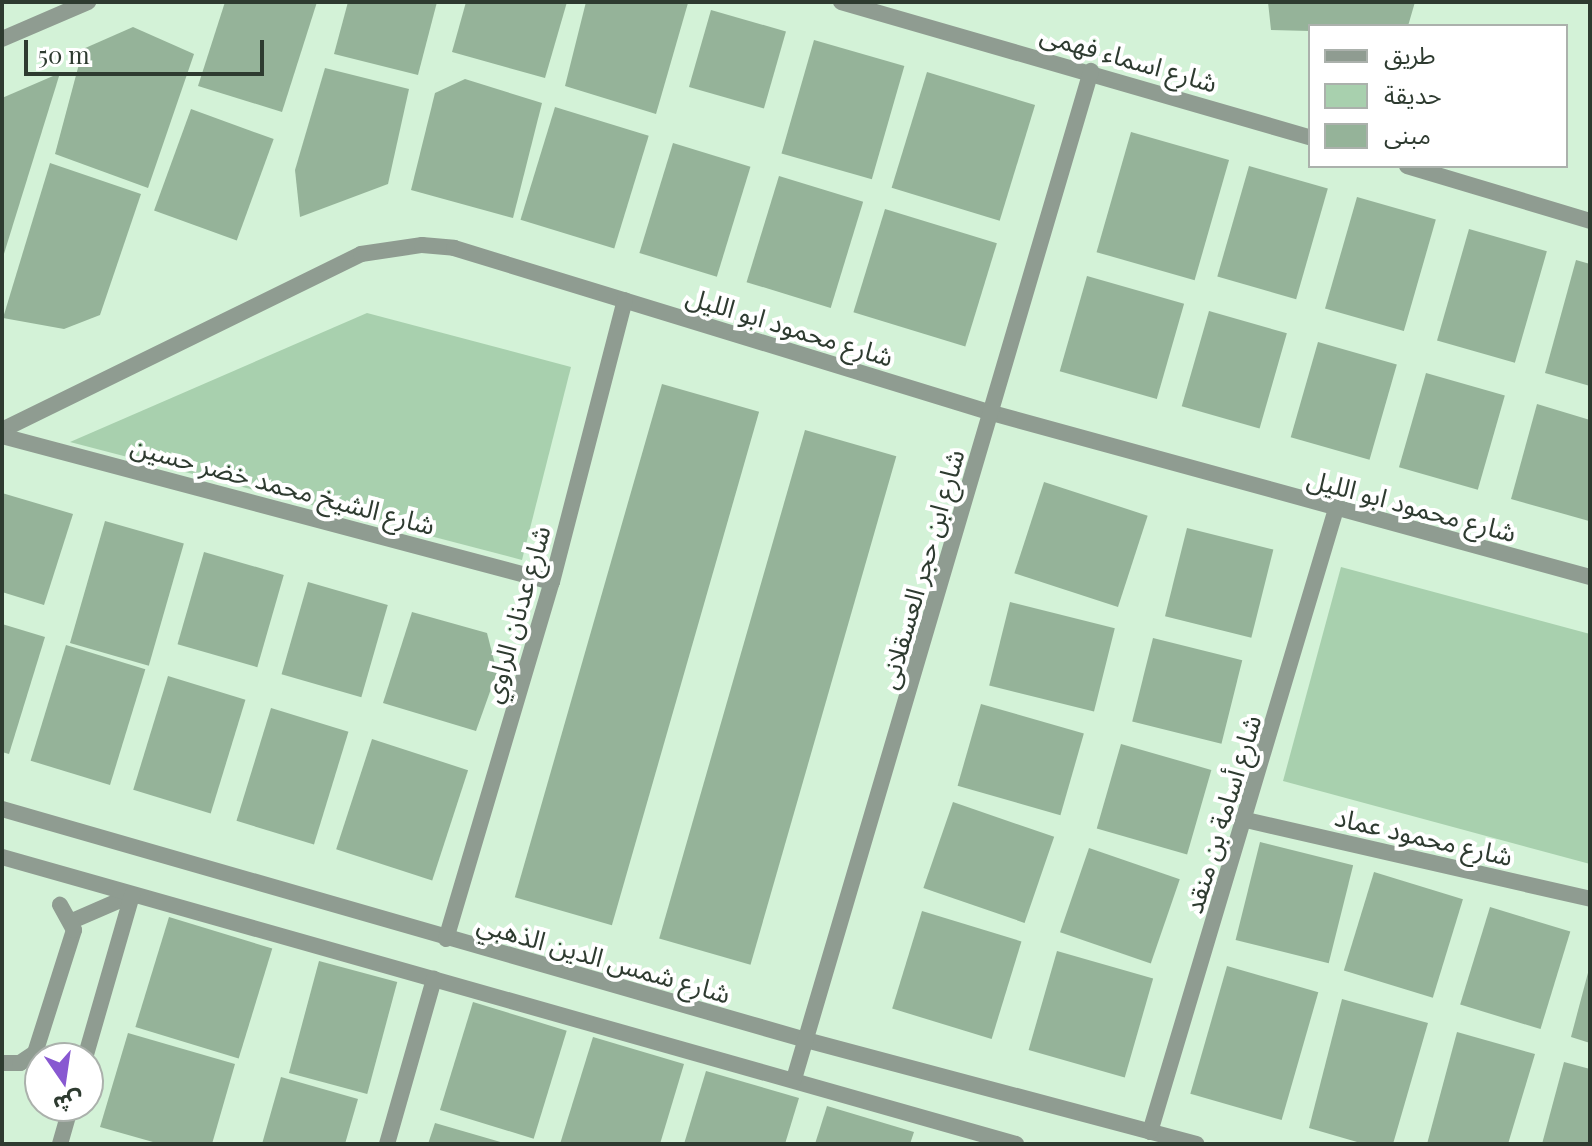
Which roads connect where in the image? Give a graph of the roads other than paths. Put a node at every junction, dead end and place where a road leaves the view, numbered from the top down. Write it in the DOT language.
graph roads {
  1 [pos="88,2"];
  2 [pos="841,2"];
  3 [pos="2,39"];
  4 [pos="1091,71"];
  5 [pos="1308,136"];
  6 [pos="1414,168"];
  7 [pos="1590,221"];
  8 [pos="625,300"];
  9 [pos="992,413"];
  10 [pos="2,433"];
  11 [pos="1336,509"];
  12 [pos="1590,577"];
  13 [pos="552,582"];
  14 [pos="2,809"];
  15 [pos="1246,820"];
  16 [pos="2,857"];
  17 [pos="132,895"];
  18 [pos="1590,899"];
  19 [pos="60,905"];
  20 [pos="72,921"];
  21 [pos="446,939"];
  22 [pos="434,979"];
  23 [pos="806,1040"];
  24 [pos="90,1042"];
  25 [pos="2,1063"];
  26 [pos="794,1079"];
  27 [pos="66,1122"];
  28 [pos="1150,1132"];
  29 [pos="60,1144"];
  30 [pos="387,1144"];
  31 [pos="1016,1144"];
  32 [pos="1196,1144"];
  1 -- 3 [label="street"];
  2 -- 4 [label="street, شارع اسماء فهمى"];
  4 -- 5 [label="street, شارع اسماء فهمى"];
  4 -- 9 [label="street, شارع ابن حجر العسقلانى"];
  6 -- 7 [label="street"];
  8 -- 9 [label="street, شارع محمود ابو الليل"];
  8 -- 10 [label="street, شارع محمود ابو الليل"];
  8 -- 13 [label="street, شارع عدنان الراوي"];
  9 -- 11 [label="street, شارع محمود ابو الليل"];
  9 -- 23 [label="street, شارع ابن حجر العسقلانى"];
  10 -- 13 [label="street, شارع الشيخ محمد خضر حسين"];
  11 -- 12 [label="street, شارع محمود ابو الليل"];
  11 -- 15 [label="street, شارع أسامة بن منقد"];
  13 -- 21 [label="street, شارع عدنان الراوي"];
  14 -- 21 [label="street, شارع شمس الدين الذهبي"];
  15 -- 18 [label="street, شارع محمود عماد"];
  15 -- 28 [label="street, شارع أسامة بن منقد"];
  16 -- 17 [label="street"];
  17 -- 20 [label="street"];
  17 -- 22 [label="street"];
  17 -- 24 [label="street"];
  19 -- 20 [label="street"];
  20 -- 25 [label="street"];
  21 -- 23 [label="street, شارع شمس الدين الذهبي"];
  22 -- 26 [label="street"];
  22 -- 30 [label="street"];
  23 -- 26 [label="street, شارع ابن حجر العسقلانى"];
  23 -- 28 [label="street, شارع شمس الدين الذهبي"];
  26 -- 31 [label="street"];
  27 -- 29 [label="street"];
  28 -- 32 [label="street, شارع شمس الدين الذهبي"];
}
